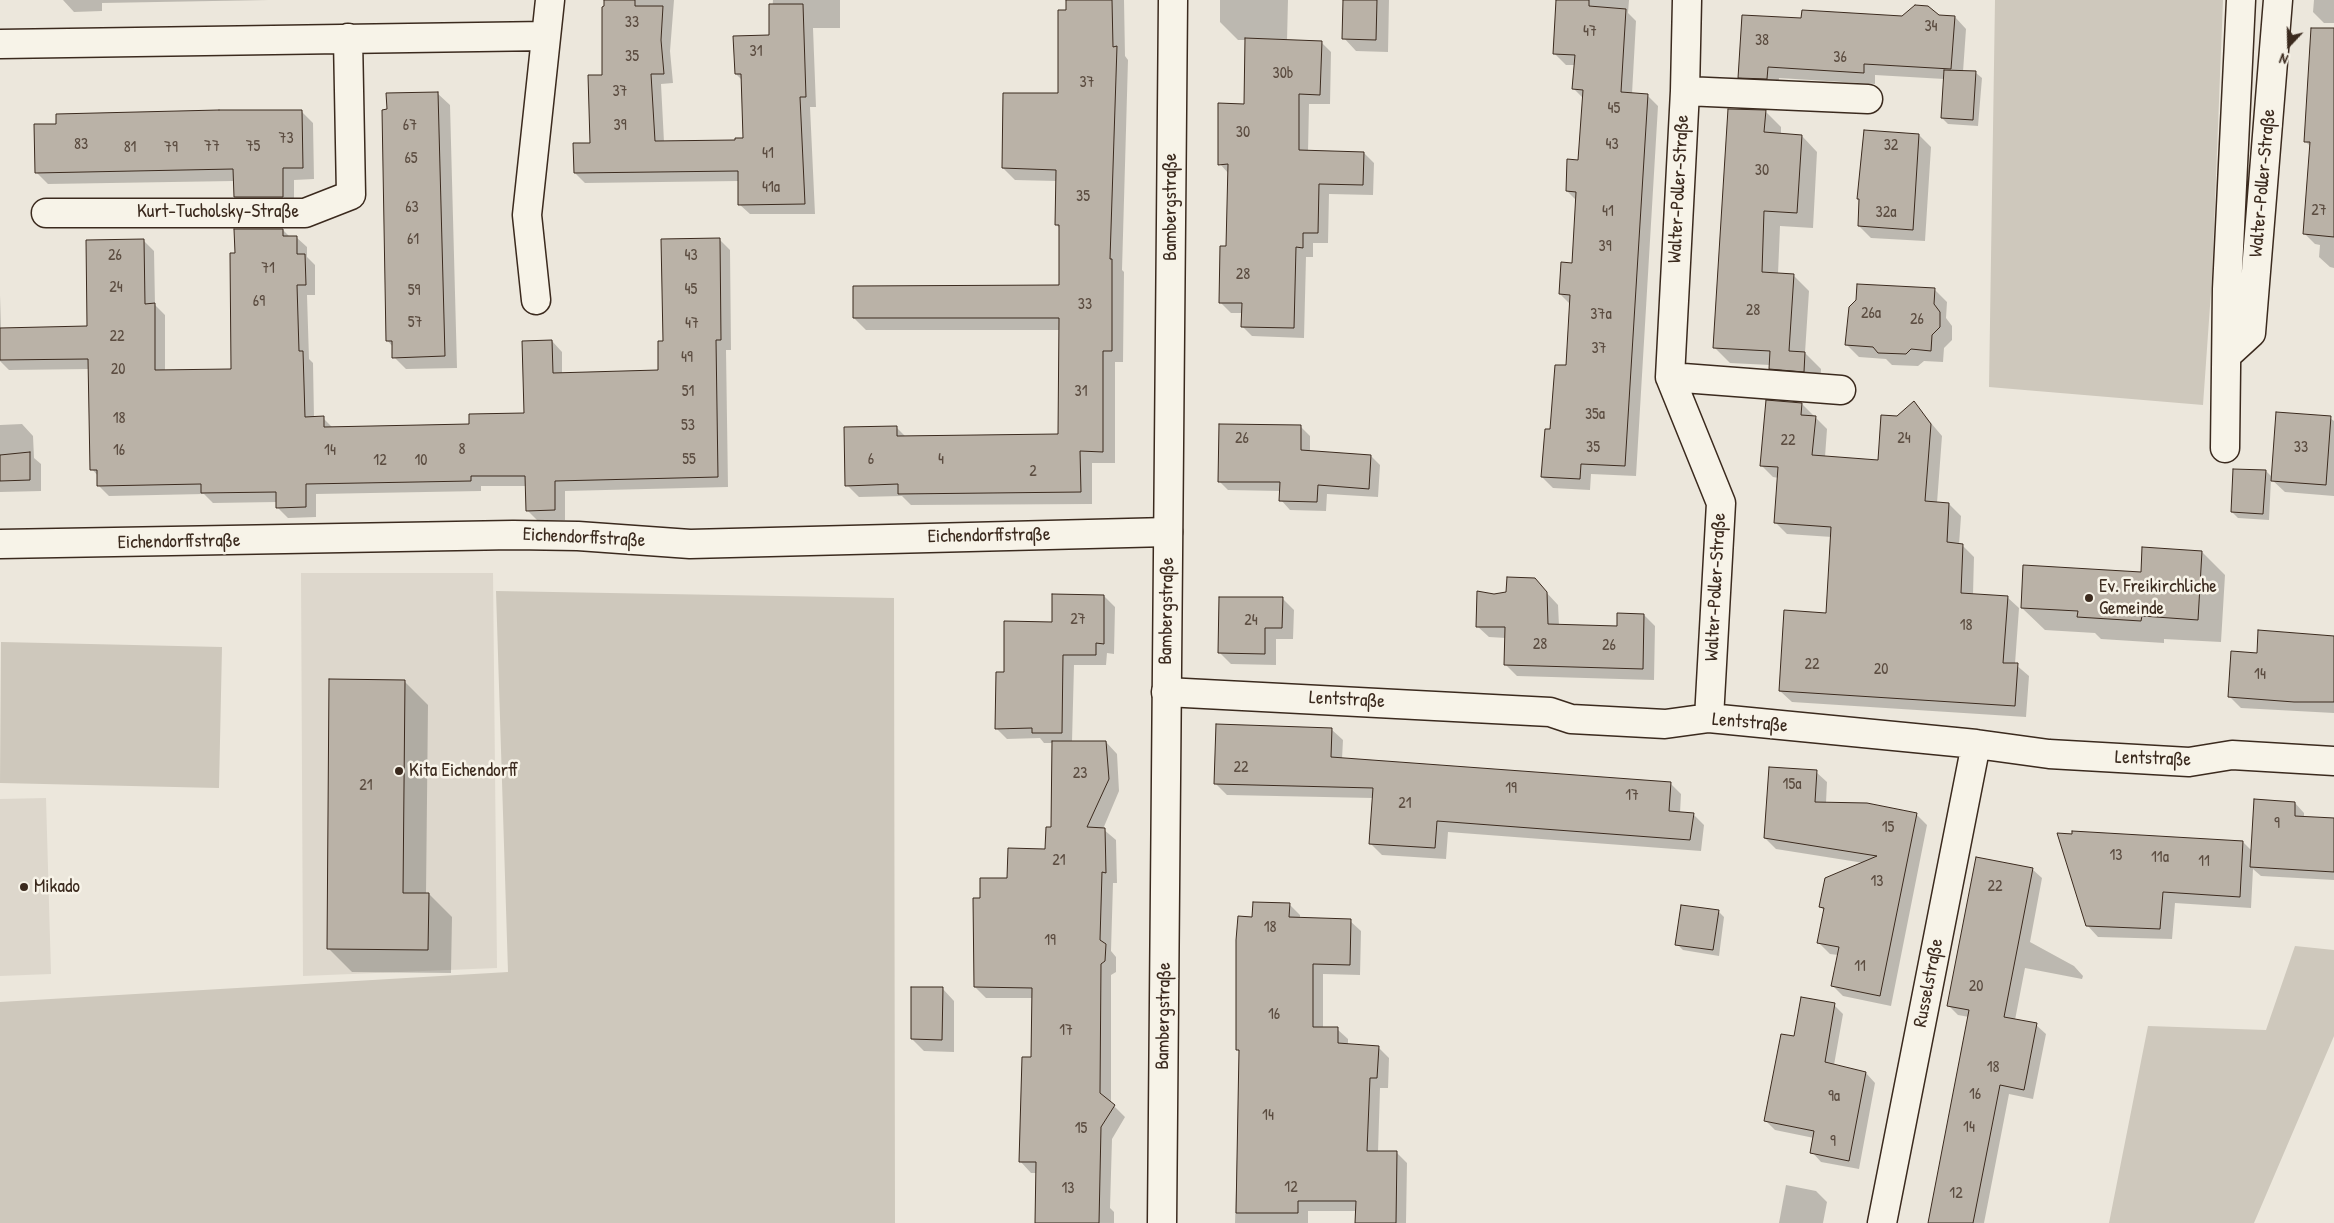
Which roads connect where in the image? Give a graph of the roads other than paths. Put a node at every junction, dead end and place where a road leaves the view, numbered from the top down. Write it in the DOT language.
graph roads {
  1 [pos="550,0"];
  2 [pos="1173,0"];
  3 [pos="1687,0"];
  4 [pos="2241,0"];
  5 [pos="2278,0"];
  6 [pos="546,36"];
  7 [pos="348,38"];
  8 [pos="0,44"];
  9 [pos="1685,91"];
  10 [pos="1868,99"];
  11 [pos="46,213"];
  12 [pos="536,300"];
  13 [pos="2227,355"];
  14 [pos="1670,377"];
  15 [pos="1841,390"];
  16 [pos="2225,448"];
  17 [pos="1168,532"];
  18 [pos="0,544"];
  19 [pos="1166,692"];
  20 [pos="1709,718"];
  21 [pos="1976,744"];
  22 [pos="2334,760"];
  23 [pos="1162,1223"];
  24 [pos="1882,1223"];
  1 -- 6 [label="street"];
  2 -- 17 [label="street, Bambergstraße"];
  3 -- 9 [label="street, Walter-Poller-Straße"];
  4 -- 13 [label="street, Walter-Poller-Straße"];
  5 -- 13 [label="street, Walter-Poller-Straße"];
  6 -- 7 [label="street"];
  6 -- 12 [label="street"];
  7 -- 8 [label="street"];
  7 -- 11 [label="street, Kurt-Tucholsky-Straße"];
  9 -- 10 [label="street, Walter-Poller-Straße"];
  9 -- 14 [label="street, Walter-Poller-Straße"];
  13 -- 16 [label="street, Walter-Poller-Straße"];
  14 -- 15 [label="street"];
  14 -- 20 [label="street, Walter-Poller-Straße"];
  17 -- 18 [label="street, Eichendorffstraße"];
  17 -- 19 [label="street, Bambergstraße"];
  19 -- 20 [label="street, Lentstraße"];
  19 -- 23 [label="street, Bambergstraße"];
  20 -- 21 [label="street, Lentstraße"];
  21 -- 22 [label="street, Lentstraße"];
  21 -- 24 [label="street, Russelstraße"];
}
